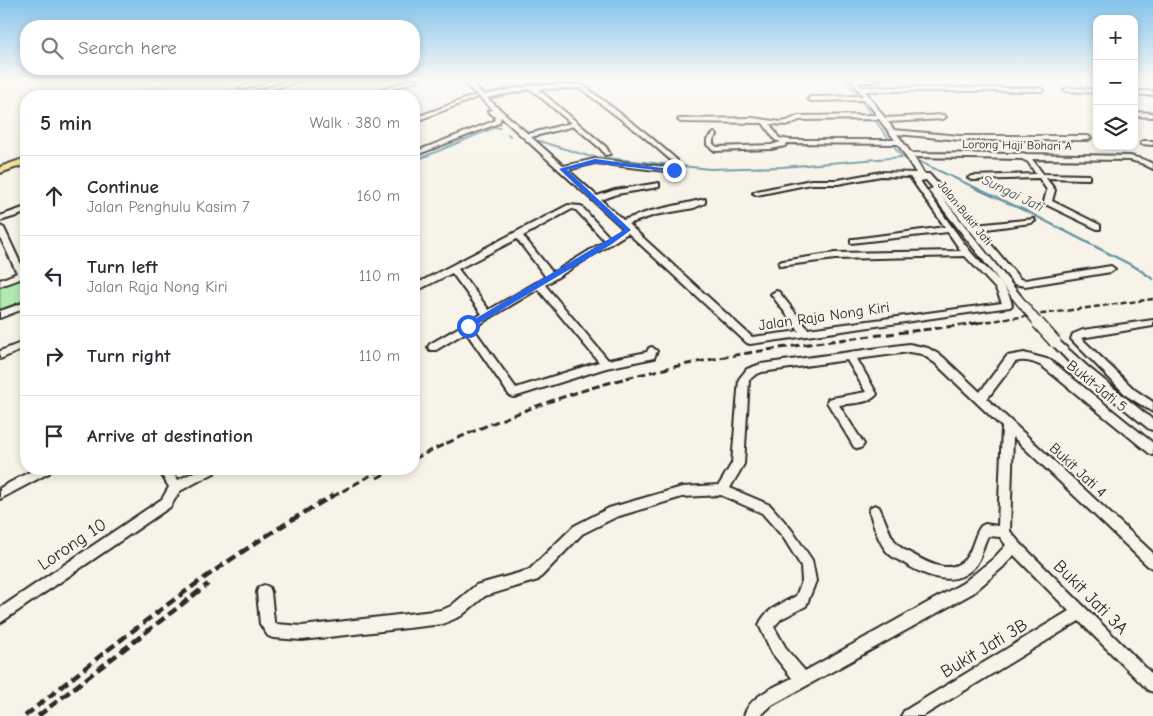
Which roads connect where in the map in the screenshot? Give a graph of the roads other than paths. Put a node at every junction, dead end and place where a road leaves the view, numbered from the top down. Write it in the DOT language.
graph roads {
  1 [pos="433,113"];
  2 [pos="495,113"];
  3 [pos="499,113"];
  4 [pos="563,113"];
  5 [pos="617,113"];
  6 [pos="876,113"];
  7 [pos="1138,114"];
  8 [pos="1153,114"];
  9 [pos="943,117"];
  10 [pos="420,118"];
  11 [pos="882,119"];
  12 [pos="680,120"];
  13 [pos="765,122"];
  14 [pos="575,124"];
  15 [pos="892,132"];
  16 [pos="714,135"];
  17 [pos="527,136"];
  18 [pos="1088,138"];
  19 [pos="785,141"];
  20 [pos="893,142"];
  21 [pos="1143,143"];
  22 [pos="1153,143"];
  23 [pos="420,152"];
  24 [pos="607,154"];
  25 [pos="1022,155"];
  26 [pos="911,158"];
  27 [pos="675,161"];
  28 [pos="20,165"];
  29 [pos="1153,167"];
  30 [pos="562,169"];
  31 [pos="674,170"];
  32 [pos="0,171"];
  33 [pos="916,174"];
  34 [pos="1039,176"];
  35 [pos="1086,177"];
  36 [pos="972,178"];
  37 [pos="656,185"];
  38 [pos="758,193"];
  39 [pos="594,199"];
  40 [pos="702,202"];
  41 [pos="20,212"];
  42 [pos="0,219"];
  43 [pos="1031,221"];
  44 [pos="624,227"];
  45 [pos="1097,227"];
  46 [pos="0,228"];
  47 [pos="949,228"];
  48 [pos="973,228"];
  49 [pos="517,234"];
  50 [pos="854,241"];
  51 [pos="610,242"];
  52 [pos="967,252"];
  53 [pos="783,264"];
  54 [pos="20,266"];
  55 [pos="453,268"];
  56 [pos="1111,269"];
  57 [pos="20,276"];
  58 [pos="551,276"];
  59 [pos="0,283"];
  60 [pos="539,284"];
  61 [pos="420,286"];
  62 [pos="776,294"];
  63 [pos="20,307"];
  64 [pos="0,315"];
  65 [pos="487,315"];
  66 [pos="1153,323"];
  67 [pos="468,326"];
  68 [pos="806,333"];
  69 [pos="20,347"];
  70 [pos="433,347"];
  71 [pos="652,351"];
  72 [pos="0,355"];
  73 [pos="850,356"];
  74 [pos="606,364"];
  75 [pos="1153,396"];
  76 [pos="1141,398"];
  77 [pos="981,399"];
  78 [pos="1153,408"];
  79 [pos="1008,426"];
  80 [pos="1153,426"];
  81 [pos="858,444"];
  82 [pos="1153,450"];
  83 [pos="34,475"];
  84 [pos="168,475"];
  85 [pos="199,475"];
  86 [pos="176,487"];
  87 [pos="722,490"];
  88 [pos="0,494"];
  89 [pos="875,511"];
  90 [pos="1004,532"];
  91 [pos="1014,546"];
  92 [pos="1153,562"];
  93 [pos="264,592"];
  94 [pos="1079,612"];
  95 [pos="0,616"];
  96 [pos="804,680"];
  97 [pos="1153,685"];
  98 [pos="752,716"];
  99 [pos="909,716"];
  1 -- 10 [label="street"];
  2 -- 23 [label="street"];
  3 -- 17 [label="street, Jalan Raja Nong Kiri"];
  4 -- 14 [label="street"];
  5 -- 27 [label="street"];
  6 -- 11 [label="street, Jalan Bukit Jati"];
  7 -- 8 [label="street"];
  9 -- 11 [label="street"];
  11 -- 13 [label="street"];
  11 -- 15 [label="street, Jalan Bukit Jati"];
  12 -- 13 [label="street"];
  13 -- 19 [label="street"];
  14 -- 17 [label="street"];
  14 -- 24 [label="street"];
  15 -- 18 [label="street"];
  15 -- 20 [label="street, Jalan Bukit Jati"];
  16 -- 19 [label="street"];
  17 -- 30 [label="street, Jalan Raja Nong Kiri"];
  19 -- 20 [label="street"];
  20 -- 26 [label="street, Jalan Bukit Jati"];
  21 -- 22 [label="street"];
  25 -- 26 [label="street, Lorong Haji Bohari A"];
  25 -- 29 [label="street, Lorong Haji Bohari A"];
  25 -- 34 [label="street"];
  26 -- 33 [label="street, Jalan Bukit Jati"];
  28 -- 32 [label="main road"];
  30 -- 31 [label="street"];
  30 -- 39 [label="street, Jalan Raja Nong Kiri"];
  33 -- 38 [label="street"];
  33 -- 47 [label="street, Jalan Raja Nong Kiri"];
  33 -- 48 [label="street"];
  33 -- 80 [label="street, Jalan Bukit Jati, bridge"];
  34 -- 35 [label="street"];
  34 -- 36 [label="street"];
  34 -- 45 [label="street"];
  37 -- 39 [label="street"];
  39 -- 44 [label="street, Jalan Raja Nong Kiri"];
  40 -- 44 [label="street"];
  41 -- 42 [label="street"];
  43 -- 48 [label="street"];
  44 -- 51 [label="street"];
  44 -- 68 [label="street, Jalan Raja Nong Kiri"];
  46 -- 54 [label="street"];
  47 -- 50 [label="street"];
  47 -- 52 [label="street, Jalan Raja Nong Kiri"];
  48 -- 56 [label="street"];
  49 -- 51 [label="street"];
  49 -- 55 [label="street"];
  49 -- 58 [label="street"];
  51 -- 58 [label="street"];
  52 -- 53 [label="street"];
  52 -- 68 [label="street, Jalan Raja Nong Kiri"];
  55 -- 61 [label="street"];
  55 -- 65 [label="street"];
  57 -- 59 [label="street"];
  58 -- 60 [label="street"];
  60 -- 65 [label="street"];
  60 -- 74 [label="street"];
  62 -- 68 [label="street"];
  63 -- 64 [label="street"];
  65 -- 67 [label="street"];
  66 -- 76 [label="street"];
  67 -- 70 [label="street"];
  67 -- 74 [label="street"];
  69 -- 72 [label="street"];
  71 -- 74 [label="street"];
  73 -- 77 [label="street, Bukit Jati 4"];
  73 -- 81 [label="street"];
  73 -- 87 [label="street, Bukit Jati 4"];
  75 -- 76 [label="street"];
  76 -- 78 [label="street"];
  77 -- 79 [label="street, Bukit Jati 4"];
  77 -- 82 [label="street, Bukit Jati 5"];
  79 -- 90 [label="street"];
  79 -- 92 [label="street, Bukit Jati 4"];
  83 -- 88 [label="street"];
  84 -- 86 [label="street"];
  85 -- 86 [label="street"];
  86 -- 95 [label="street, Lorong 10"];
  87 -- 93 [label="street"];
  87 -- 96 [label="street"];
  89 -- 90 [label="street"];
  90 -- 91 [label="street, Bukit Jati 3A"];
  91 -- 94 [label="street, Bukit Jati 3A"];
  91 -- 96 [label="street"];
  94 -- 97 [label="street, Bukit Jati 3A"];
  94 -- 99 [label="street, Bukit Jati 3B"];
  96 -- 98 [label="street"];
}
